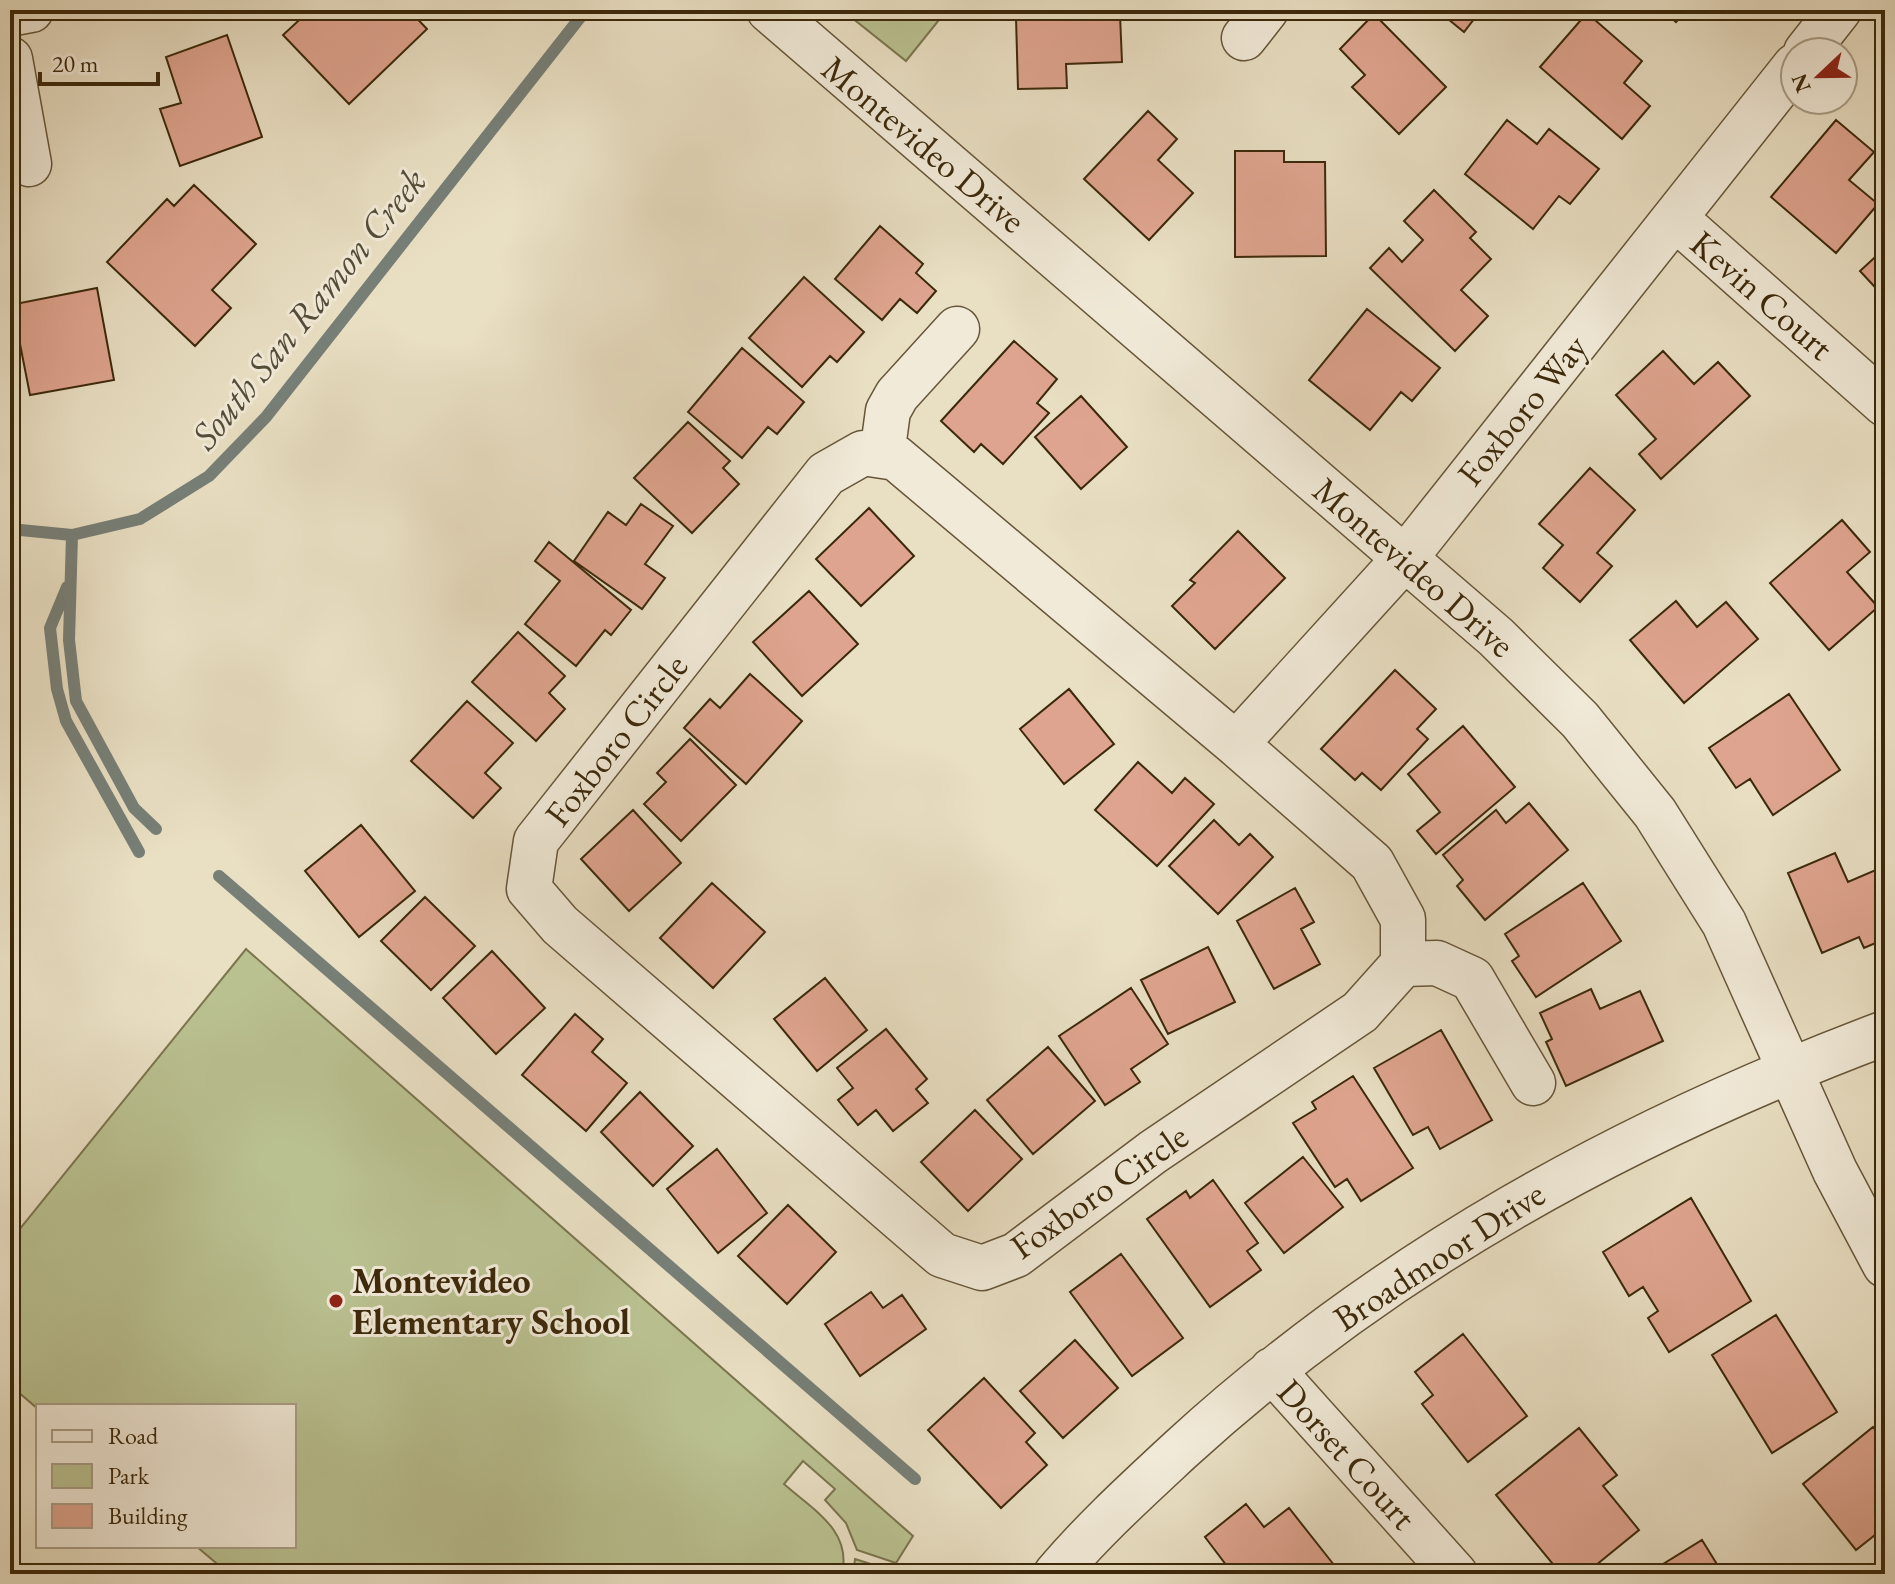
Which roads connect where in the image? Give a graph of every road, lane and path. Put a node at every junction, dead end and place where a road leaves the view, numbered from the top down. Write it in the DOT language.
graph roads {
  1 [pos="31,10"];
  2 [pos="769,10"];
  3 [pos="1839,10"];
  4 [pos="10,14"];
  5 [pos="1819,36"];
  6 [pos="10,59"];
  7 [pos="1779,86"];
  8 [pos="29,164"];
  9 [pos="1675,218"];
  10 [pos="957,329"];
  11 [pos="1885,404"];
  12 [pos="882,455"];
  13 [pos="1405,558"];
  14 [pos="1236,744"];
  15 [pos="1403,964"];
  16 [pos="1885,1033"];
  17 [pos="1790,1071"];
  18 [pos="1533,1083"];
  19 [pos="1885,1265"];
  20 [pos="1272,1370"];
  21 [pos="1056,1574"];
  22 [pos="1455,1574"];
  1 -- 4 [label="street"];
  2 -- 13 [label="street, Montevideo Drive"];
  3 -- 5 [label="street"];
  6 -- 8 [label="street"];
  7 -- 9 [label="street, Foxboro Way"];
  9 -- 11 [label="street, Kevin Court"];
  9 -- 13 [label="street, Foxboro Way"];
  10 -- 12 [label="street"];
  12 -- 14 [label="street"];
  12 -- 15 [label="street, Foxboro Circle"];
  13 -- 14 [label="street, Foxboro Way"];
  13 -- 17 [label="street, Montevideo Drive"];
  14 -- 15 [label="street"];
  15 -- 18 [label="street"];
  16 -- 17 [label="street, Broadmoor Drive"];
  17 -- 19 [label="street, Montevideo Drive"];
  17 -- 20 [label="street, Broadmoor Drive"];
  20 -- 21 [label="street, Broadmoor Drive"];
  20 -- 22 [label="street, Dorset Court"];
}
